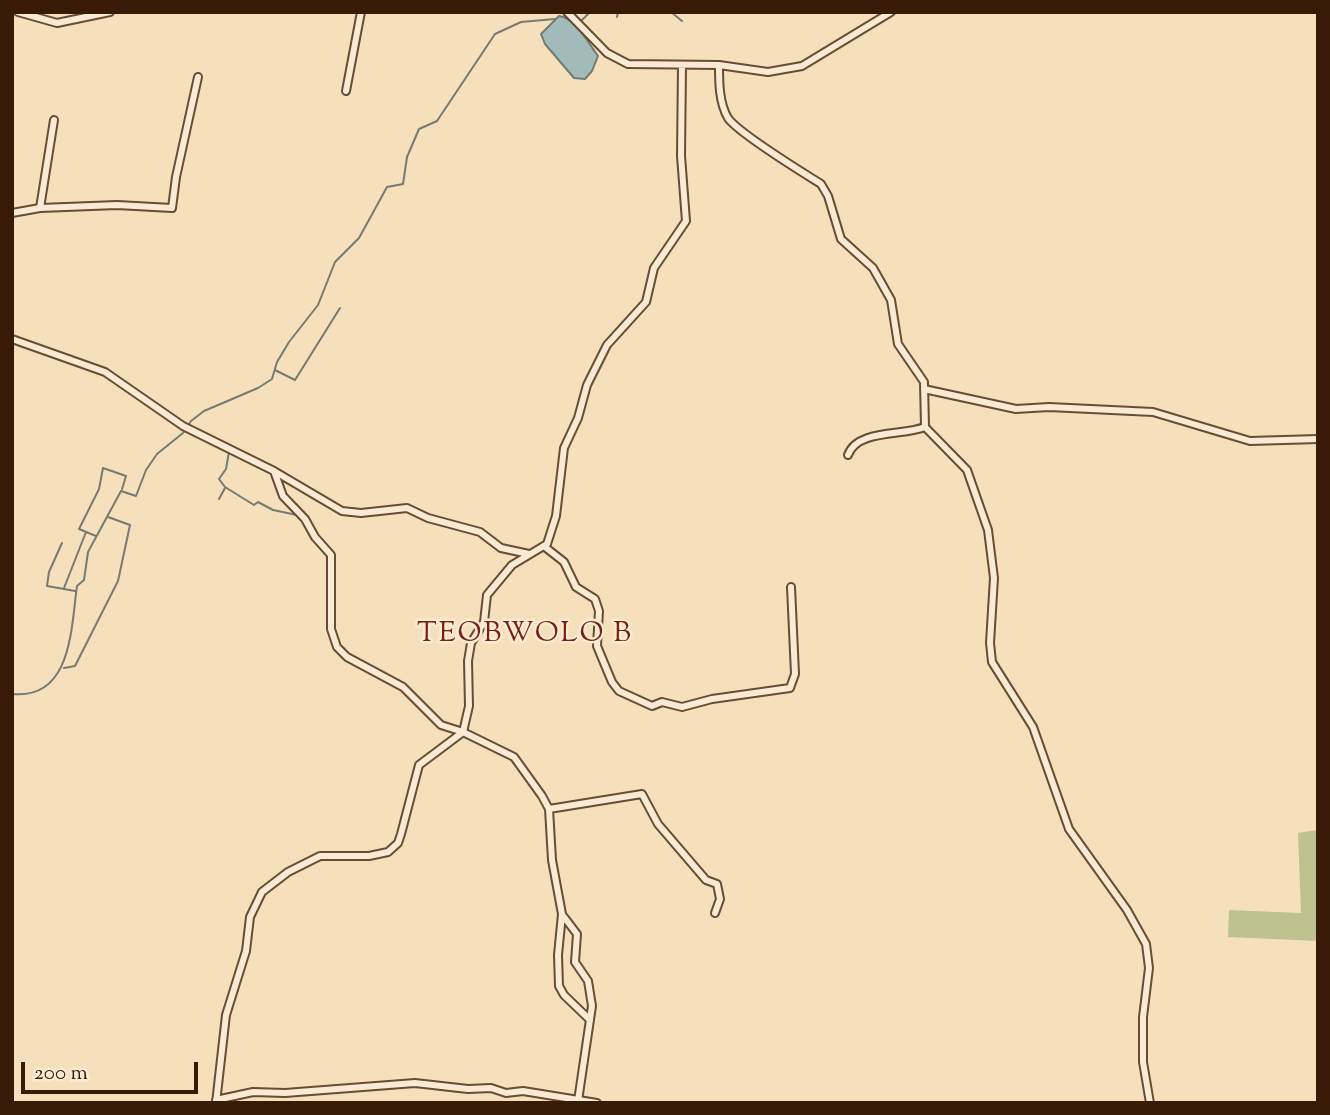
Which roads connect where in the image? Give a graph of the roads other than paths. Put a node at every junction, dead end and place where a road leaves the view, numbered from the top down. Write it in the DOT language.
graph roads {
  1 [pos="18,12"];
  2 [pos="110,12"];
  3 [pos="361,12"];
  4 [pos="567,12"];
  5 [pos="891,12"];
  6 [pos="719,65"];
  7 [pos="682,66"];
  8 [pos="198,77"];
  9 [pos="346,91"];
  10 [pos="54,120"];
  11 [pos="40,208"];
  12 [pos="12,213"];
  13 [pos="12,339"];
  14 [pos="924,389"];
  15 [pos="925,427"];
  16 [pos="1318,439"];
  17 [pos="848,455"];
  18 [pos="274,471"];
  19 [pos="545,547"];
  20 [pos="534,554"];
  21 [pos="790,587"];
  22 [pos="463,732"];
  23 [pos="549,809"];
  24 [pos="715,913"];
  25 [pos="562,914"];
  26 [pos="590,1020"];
  27 [pos="216,1101"];
  28 [pos="578,1101"];
  29 [pos="597,1103"];
  30 [pos="1150,1103"];
  1 -- 2 [label="street"];
  3 -- 9 [label="street"];
  4 -- 7 [label="street"];
  5 -- 6 [label="street"];
  6 -- 7 [label="street"];
  6 -- 14 [label="street"];
  7 -- 19 [label="street"];
  8 -- 11 [label="street"];
  10 -- 11 [label="street"];
  11 -- 12 [label="street"];
  13 -- 18 [label="street"];
  14 -- 15 [label="street"];
  14 -- 16 [label="street"];
  15 -- 17 [label="street"];
  15 -- 30 [label="street"];
  18 -- 20 [label="street"];
  18 -- 22 [label="street"];
  19 -- 20 [label="street"];
  19 -- 21 [label="street"];
  20 -- 22 [label="street"];
  22 -- 23 [label="street"];
  22 -- 27 [label="street"];
  23 -- 24 [label="street"];
  23 -- 25 [label="street"];
  25 -- 26 [label="street"];
  25 -- 26 [label="street"];
  26 -- 28 [label="street"];
  27 -- 28 [label="street"];
  28 -- 29 [label="street"];
}
